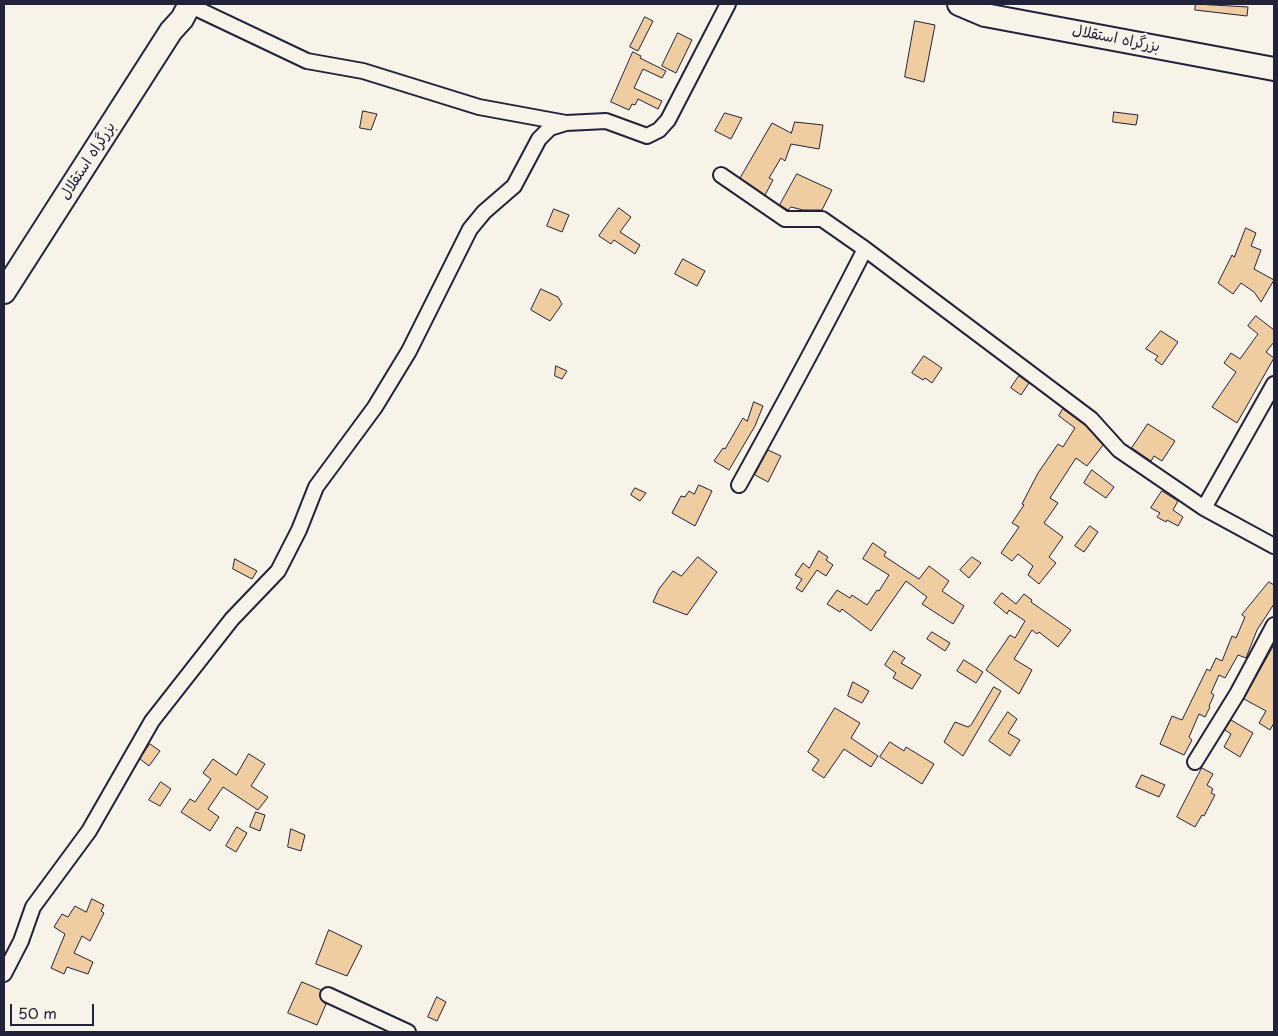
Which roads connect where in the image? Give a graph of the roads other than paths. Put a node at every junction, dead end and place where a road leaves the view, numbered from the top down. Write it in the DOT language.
graph roads {
  1 [pos="186,4"];
  2 [pos="728,4"];
  3 [pos="960,4"];
  4 [pos="1274,69"];
  5 [pos="566,123"];
  6 [pos="721,175"];
  7 [pos="865,248"];
  8 [pos="4,292"];
  9 [pos="1274,384"];
  10 [pos="739,485"];
  11 [pos="1204,508"];
  12 [pos="1274,546"];
  13 [pos="1272,632"];
  14 [pos="1195,762"];
  15 [pos="4,974"];
  16 [pos="328,995"];
  17 [pos="408,1032"];
  1 -- 5 [label="street"];
  1 -- 8 [label="highway, بزرگراه استقلال"];
  2 -- 5 [label="street"];
  3 -- 4 [label="highway, بزرگراه استقلال"];
  5 -- 15 [label="street"];
  6 -- 7 [label="street"];
  7 -- 10 [label="street"];
  7 -- 11 [label="street"];
  9 -- 11 [label="street"];
  11 -- 12 [label="street"];
  13 -- 14 [label="street"];
  16 -- 17 [label="street"];
}
